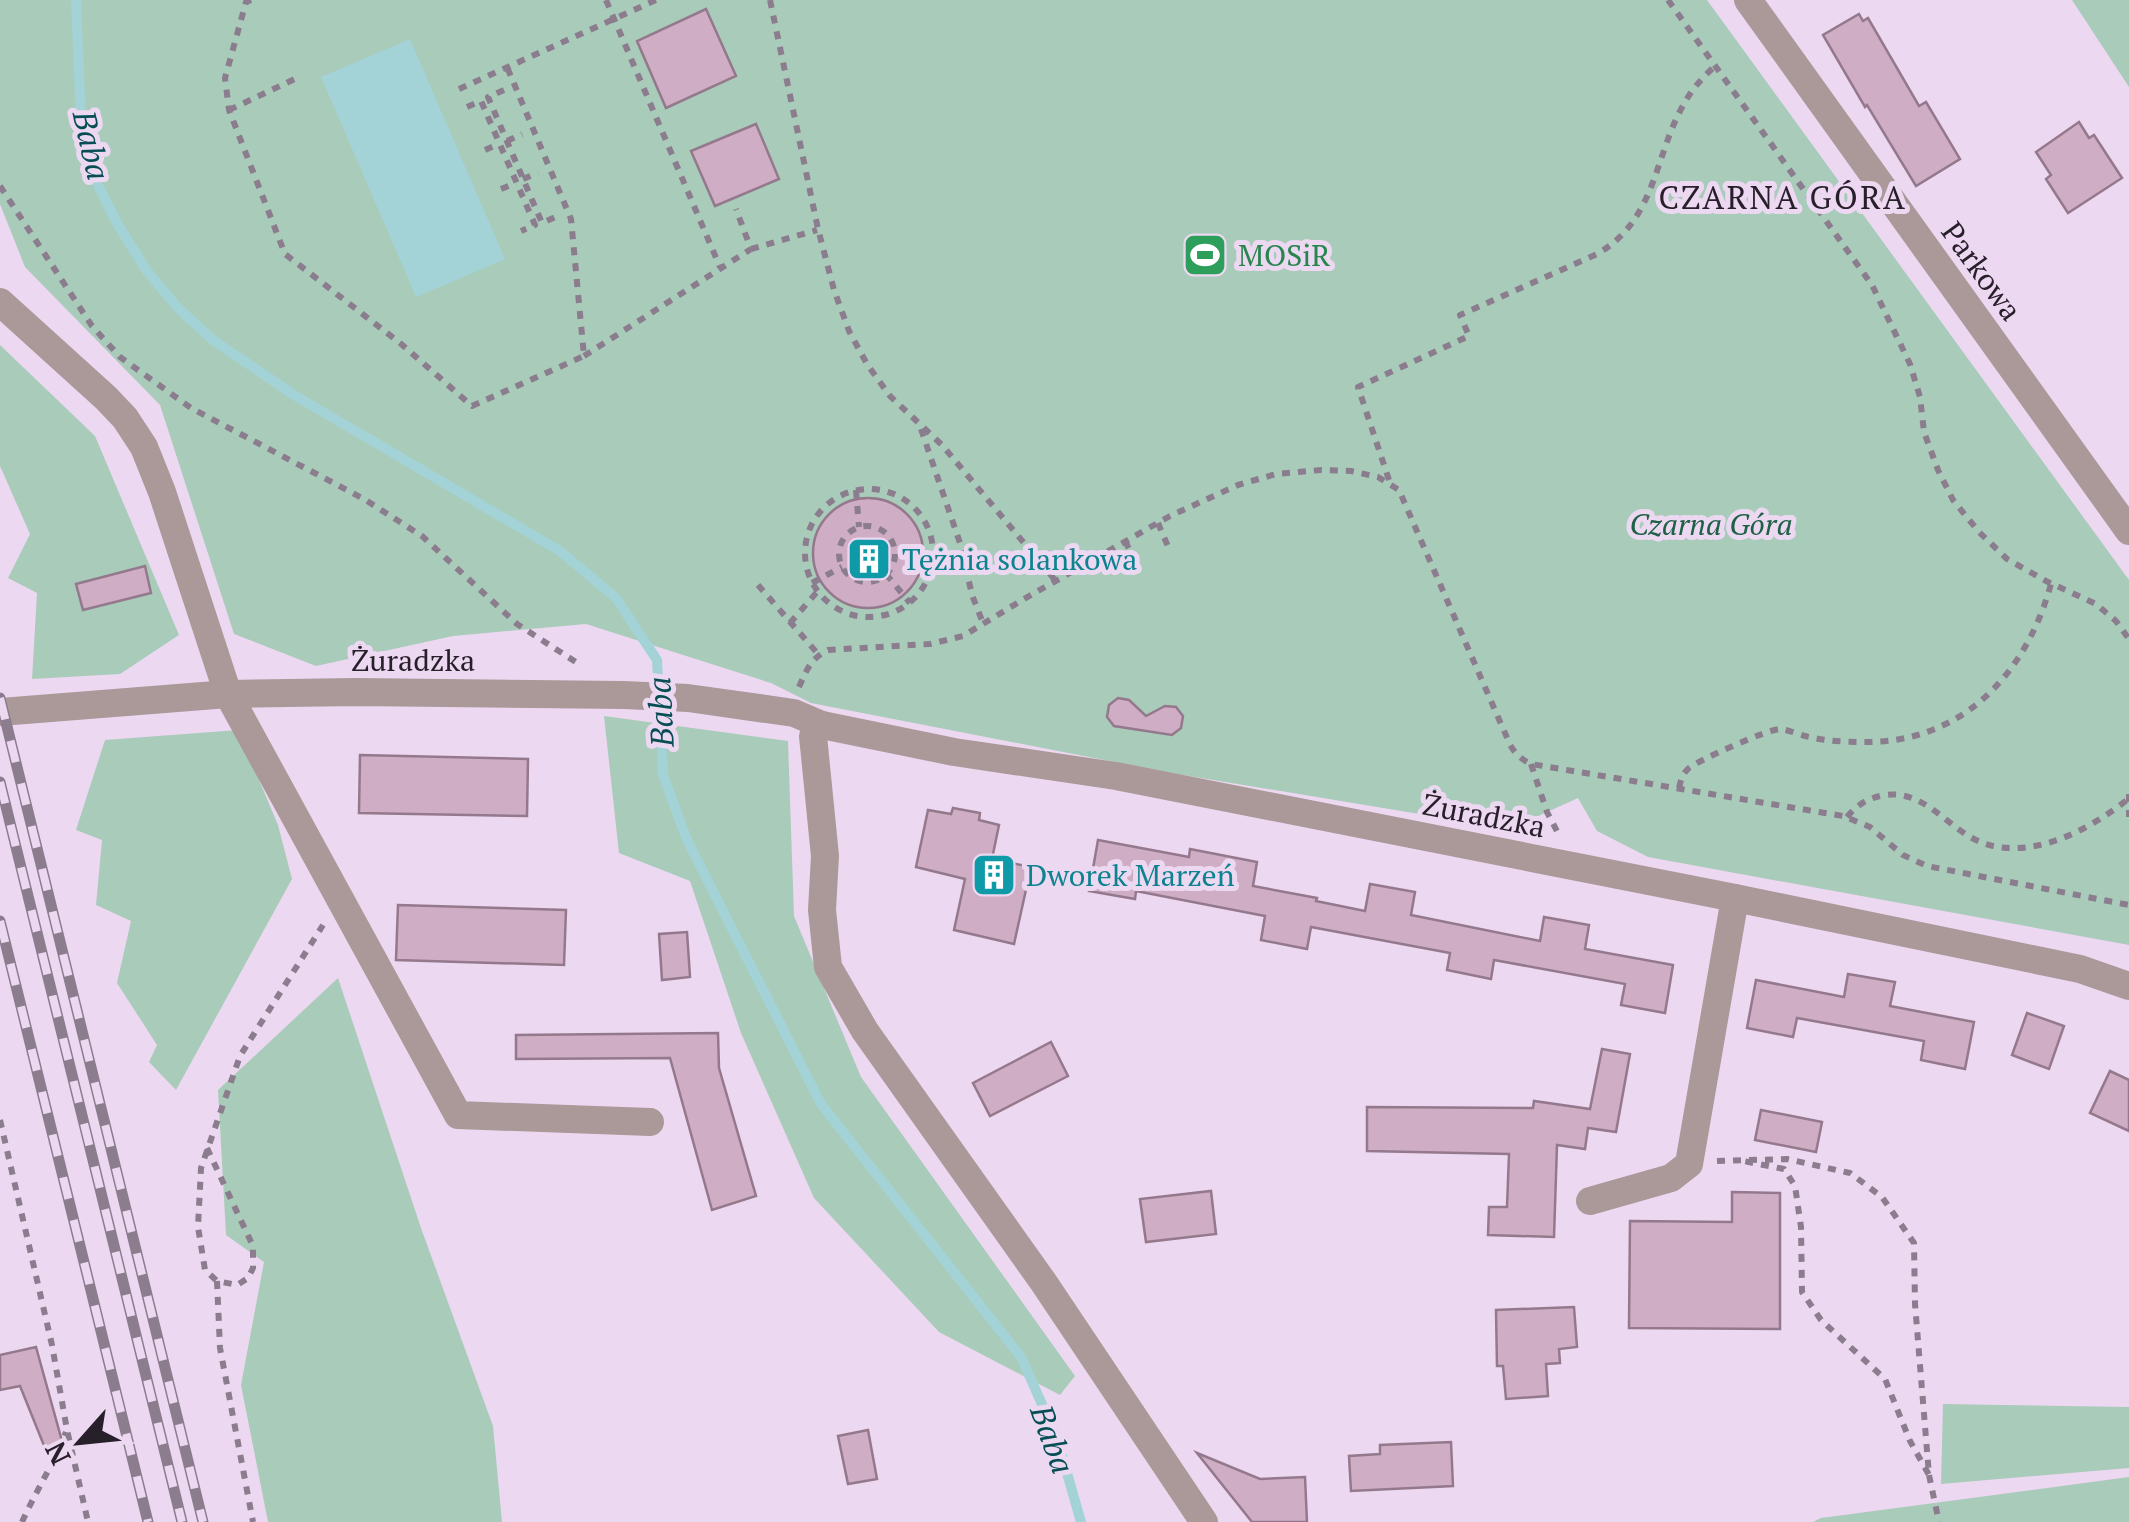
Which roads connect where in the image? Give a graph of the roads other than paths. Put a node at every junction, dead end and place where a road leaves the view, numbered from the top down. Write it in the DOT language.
graph roads {
  1 [pos="1748,0"];
  2 [pos="0,302"];
  3 [pos="2129,531"];
  4 [pos="228,694"];
  5 [pos="0,712"];
  6 [pos="822,725"];
  7 [pos="1735,898"];
  8 [pos="2129,986"];
  9 [pos="650,1122"];
  10 [pos="1590,1201"];
  11 [pos="1204,1522"];
  1 -- 3 [label="street, Parkowa"];
  2 -- 4 [label="street"];
  4 -- 5 [label="street, Żuradzka"];
  4 -- 6 [label="street, Żuradzka"];
  4 -- 9 [label="street"];
  6 -- 7 [label="street, Żuradzka"];
  6 -- 11 [label="street"];
  7 -- 8 [label="street, Żuradzka"];
  7 -- 10 [label="street"];
}
